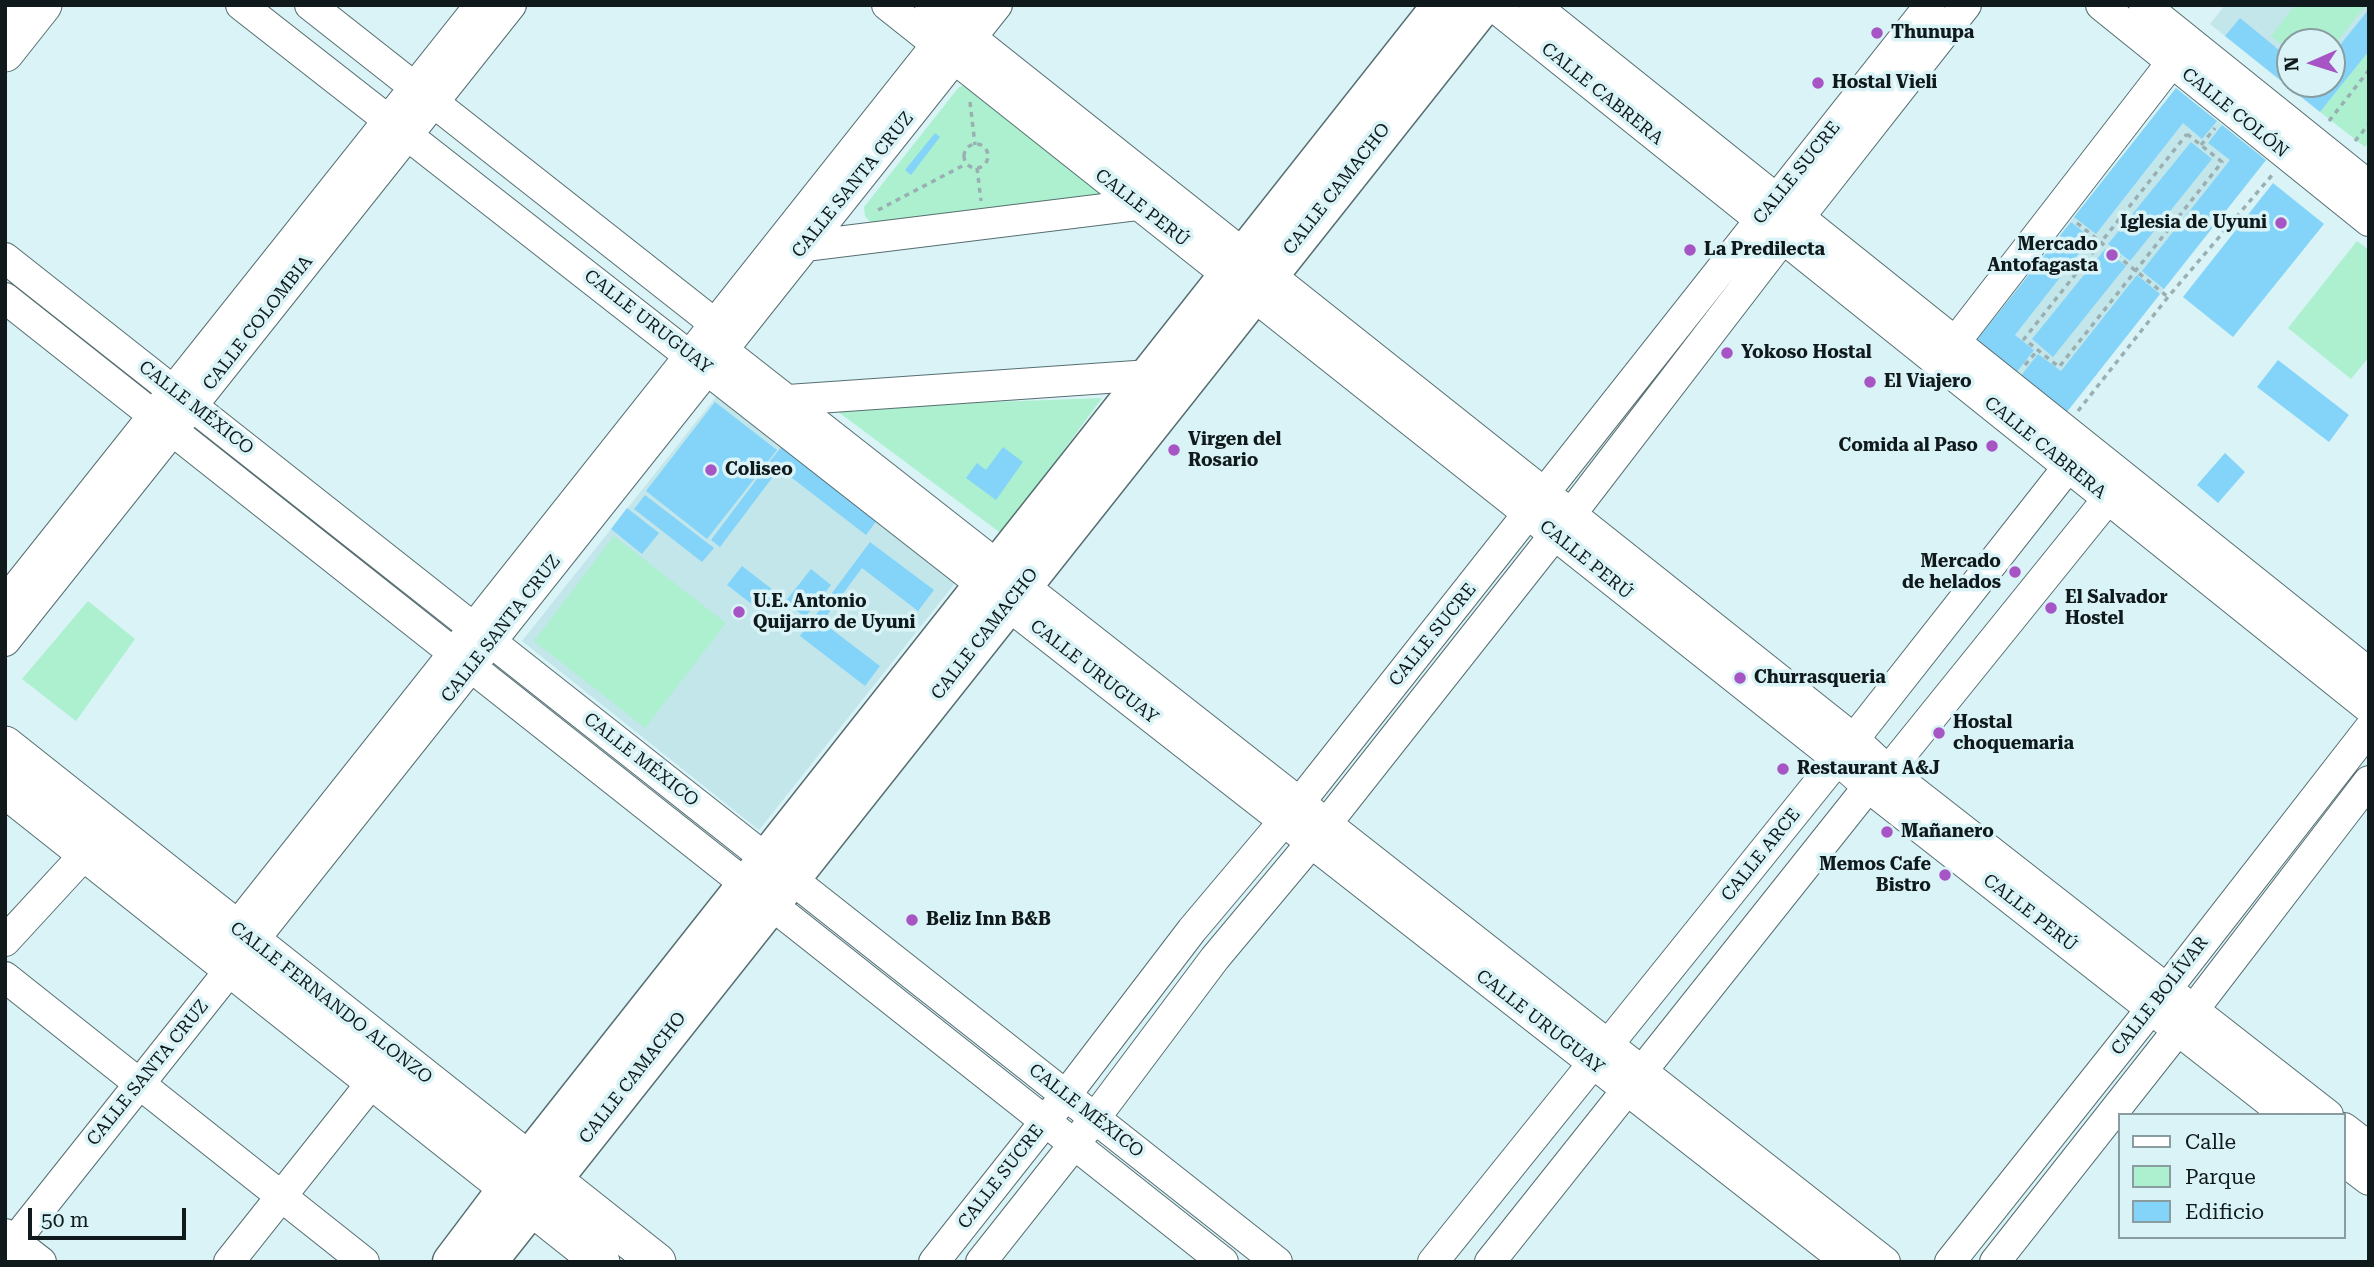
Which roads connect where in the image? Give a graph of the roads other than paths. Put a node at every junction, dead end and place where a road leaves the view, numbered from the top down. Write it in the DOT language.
graph roads {
  1 [pos="43,5"];
  2 [pos="241,5"];
  3 [pos="310,5"];
  4 [pos="480,5"];
  5 [pos="511,5"];
  6 [pos="887,5"];
  7 [pos="930,5"];
  8 [pos="997,5"];
  9 [pos="1442,5"];
  10 [pos="1483,5"];
  11 [pos="1492,5"];
  12 [pos="1534,5"];
  13 [pos="1930,5"];
  14 [pos="1966,5"];
  15 [pos="2101,5"];
  16 [pos="2144,5"];
  17 [pos="957,34"];
  18 [pos="5,53"];
  19 [pos="2172,62"];
  20 [pos="424,95"];
  21 [pos="398,127"];
  22 [pos="2301,149"];
  23 [pos="2369,186"];
  24 [pos="1137,205"];
  25 [pos="1768,209"];
  26 [pos="2369,221"];
  27 [pos="1791,228"];
  28 [pos="805,246"];
  29 [pos="5,258"];
  30 [pos="1249,275"];
  31 [pos="5,298"];
  32 [pos="1956,341"];
  33 [pos="709,349"];
  34 [pos="1150,375"];
  35 [pos="183,398"];
  36 [pos="788,400"];
  37 [pos="164,422"];
  38 [pos="2078,457"];
  39 [pos="2117,488"];
  40 [pos="1537,504"];
  41 [pos="1562,524"];
  42 [pos="1004,585"];
  43 [pos="5,602"];
  44 [pos="482,635"];
  45 [pos="5,641"];
  46 [pos="463,659"];
  47 [pos="2369,673"];
  48 [pos="2369,708"];
  49 [pos="2369,729"];
  50 [pos="5,745"];
  51 [pos="1846,749"];
  52 [pos="1878,779"];
  53 [pos="2369,781"];
  54 [pos="5,789"];
  55 [pos="1292,812"];
  56 [pos="1319,833"];
  57 [pos="86,853"];
  58 [pos="769,881"];
  59 [pos="5,941"];
  60 [pos="234,948"];
  61 [pos="5,977"];
  62 [pos="2160,998"];
  63 [pos="2186,1019"];
  64 [pos="1601,1054"];
  65 [pos="1634,1080"];
  66 [pos="373,1081"];
  67 [pos="139,1085"];
  68 [pos="1066,1095"];
  69 [pos="2284,1113"];
  70 [pos="2325,1113"];
  71 [pos="1095,1118"];
  72 [pos="1046,1121"];
  73 [pos="2346,1130"];
  74 [pos="1074,1144"];
  75 [pos="2369,1147"];
  76 [pos="2346,1163"];
  77 [pos="2369,1180"];
  78 [pos="530,1183"];
  79 [pos="280,1195"];
  80 [pos="8,1243"];
  81 [pos="41,1262"];
  82 [pos="229,1262"];
  83 [pos="364,1262"];
  84 [pos="452,1262"];
  85 [pos="487,1262"];
  86 [pos="601,1262"];
  87 [pos="657,1262"];
  88 [pos="934,1262"];
  89 [pos="981,1262"];
  90 [pos="1223,1262"];
  91 [pos="1277,1262"];
  92 [pos="1433,1262"];
  93 [pos="1490,1262"];
  94 [pos="1847,1262"];
  95 [pos="1885,1262"];
  96 [pos="1950,1262"];
  97 [pos="1995,1262"];
  1 -- 18 [label="main road"];
  2 -- 21 [label="street, CALLE URUGUAY"];
  3 -- 20 [label="street, CALLE URUGUAY"];
  4 -- 20 [label="street, CALLE COLOMBIA"];
  5 -- 20 [label="street, CALLE COLOMBIA"];
  6 -- 17 [label="street, CALLE PERÚ"];
  7 -- 17 [label="street, CALLE PERÚ"];
  8 -- 17 [label="street, CALLE SANTA CRUZ"];
  9 -- 30 [label="highway, CALLE CAMACHO"];
  10 -- 30 [label="highway, CALLE CAMACHO"];
  11 -- 25 [label="street, CALLE CABRERA"];
  12 -- 25 [label="street, CALLE CABRERA"];
  13 -- 25 [label="street, CALLE SUCRE"];
  14 -- 27 [label="street, CALLE SUCRE"];
  15 -- 19 [label="street, CALLE COLÓN"];
  16 -- 22 [label="street, CALLE COLÓN"];
  17 -- 24 [label="street, CALLE PERÚ"];
  17 -- 28 [label="street, CALLE SANTA CRUZ"];
  17 -- 30 [label="street, CALLE PERÚ"];
  17 -- 33 [label="street, CALLE SANTA CRUZ"];
  19 -- 22 [label="street, CALLE COLÓN"];
  19 -- 32 [label="street"];
  20 -- 21 [label="street, CALLE COLOMBIA"];
  20 -- 33 [label="street, CALLE URUGUAY"];
  21 -- 33 [label="street, CALLE URUGUAY"];
  21 -- 35 [label="street, CALLE COLOMBIA"];
  22 -- 23 [label="street, CALLE COLÓN"];
  22 -- 26 [label="street, CALLE COLÓN"];
  24 -- 28 [label="street"];
  24 -- 30 [label="street, CALLE PERÚ"];
  25 -- 27 [label="street, CALLE CABRERA"];
  25 -- 40 [label="street, CALLE SUCRE"];
  27 -- 32 [label="street, CALLE CABRERA"];
  27 -- 38 [label="street, CALLE CABRERA"];
  27 -- 41 [label="street, CALLE SUCRE"];
  28 -- 33 [label="street, CALLE SANTA CRUZ"];
  29 -- 35 [label="street, CALLE MÉXICO"];
  30 -- 34 [label="highway, CALLE CAMACHO"];
  30 -- 40 [label="street, CALLE PERÚ"];
  30 -- 42 [label="highway, CALLE CAMACHO"];
  31 -- 37 [label="street, CALLE MÉXICO"];
  32 -- 38 [label="street, CALLE CABRERA"];
  33 -- 36 [label="street, CALLE URUGUAY"];
  33 -- 42 [label="street, CALLE URUGUAY"];
  33 -- 44 [label="street, CALLE SANTA CRUZ"];
  34 -- 36 [label="street"];
  34 -- 42 [label="highway, CALLE CAMACHO"];
  35 -- 37 [label="street, CALLE COLOMBIA"];
  35 -- 44 [label="street, CALLE MÉXICO"];
  36 -- 42 [label="street, CALLE URUGUAY"];
  37 -- 43 [label="street, CALLE COLOMBIA"];
  37 -- 45 [label="street, CALLE COLOMBIA"];
  37 -- 46 [label="street, CALLE MÉXICO"];
  38 -- 39 [label="street, CALLE CABRERA"];
  38 -- 51 [label="street, CALLE ARCE"];
  39 -- 47 [label="street, CALLE CABRERA"];
  39 -- 48 [label="street, CALLE CABRERA"];
  39 -- 52 [label="street"];
  40 -- 41 [label="street, CALLE PERÚ"];
  40 -- 55 [label="street, CALLE SUCRE"];
  41 -- 51 [label="street, CALLE PERÚ"];
  41 -- 56 [label="street, CALLE SUCRE"];
  42 -- 55 [label="street, CALLE URUGUAY"];
  42 -- 58 [label="highway, CALLE CAMACHO"];
  44 -- 46 [label="street, CALLE SANTA CRUZ"];
  44 -- 58 [label="street, CALLE MÉXICO"];
  46 -- 58 [label="street, CALLE MÉXICO"];
  46 -- 60 [label="street, CALLE SANTA CRUZ"];
  49 -- 62 [label="street, CALLE BOLÍVAR"];
  50 -- 60 [label="main road, CALLE FERNANDO ALONZO"];
  51 -- 52 [label="street, CALLE PERÚ"];
  51 -- 64 [label="street, CALLE ARCE"];
  52 -- 62 [label="street, CALLE PERÚ"];
  52 -- 65 [label="street"];
  53 -- 63 [label="street, CALLE BOLÍVAR"];
  54 -- 57 [label="main road, CALLE FERNANDO ALONZO"];
  55 -- 56 [label="street, CALLE URUGUAY"];
  55 -- 68 [label="street, CALLE SUCRE"];
  56 -- 64 [label="street, CALLE URUGUAY"];
  56 -- 71 [label="street, CALLE SUCRE"];
  57 -- 59 [label="street"];
  57 -- 60 [label="main road, CALLE FERNANDO ALONZO"];
  58 -- 68 [label="street, CALLE MÉXICO"];
  58 -- 72 [label="street, CALLE MÉXICO"];
  58 -- 78 [label="highway, CALLE CAMACHO"];
  60 -- 66 [label="main road, CALLE FERNANDO ALONZO"];
  60 -- 67 [label="street, CALLE SANTA CRUZ"];
  60 -- 78 [label="main road, CALLE FERNANDO ALONZO"];
  61 -- 67 [label="street"];
  62 -- 63 [label="street, CALLE PERÚ"];
  62 -- 96 [label="street, CALLE BOLÍVAR"];
  63 -- 69 [label="street, CALLE PERÚ"];
  63 -- 70 [label="street, CALLE PERÚ"];
  63 -- 97 [label="street, CALLE BOLÍVAR"];
  64 -- 65 [label="street, CALLE URUGUAY"];
  64 -- 92 [label="street, CALLE ARCE"];
  65 -- 93 [label="street"];
  65 -- 94 [label="street, CALLE URUGUAY"];
  65 -- 95 [label="street, CALLE URUGUAY"];
  66 -- 78 [label="main road, CALLE FERNANDO ALONZO"];
  66 -- 79 [label="street"];
  67 -- 79 [label="street"];
  67 -- 80 [label="street, CALLE SANTA CRUZ"];
  68 -- 71 [label="street, CALLE MÉXICO"];
  68 -- 72 [label="street, CALLE SUCRE"];
  71 -- 74 [label="street, CALLE SUCRE"];
  71 -- 91 [label="street, CALLE MÉXICO"];
  72 -- 74 [label="street, CALLE MÉXICO"];
  72 -- 88 [label="street, CALLE SUCRE"];
  73 -- 75 [label="street"];
  74 -- 89 [label="street, CALLE SUCRE"];
  74 -- 90 [label="street, CALLE MÉXICO"];
  76 -- 77 [label="street"];
  78 -- 84 [label="highway, CALLE CAMACHO"];
  78 -- 85 [label="highway, CALLE CAMACHO"];
  78 -- 86 [label="main road, CALLE FERNANDO ALONZO"];
  78 -- 87 [label="main road, CALLE FERNANDO ALONZO"];
  79 -- 82 [label="street"];
  79 -- 83 [label="street"];
  80 -- 81 [label="street"];
}
